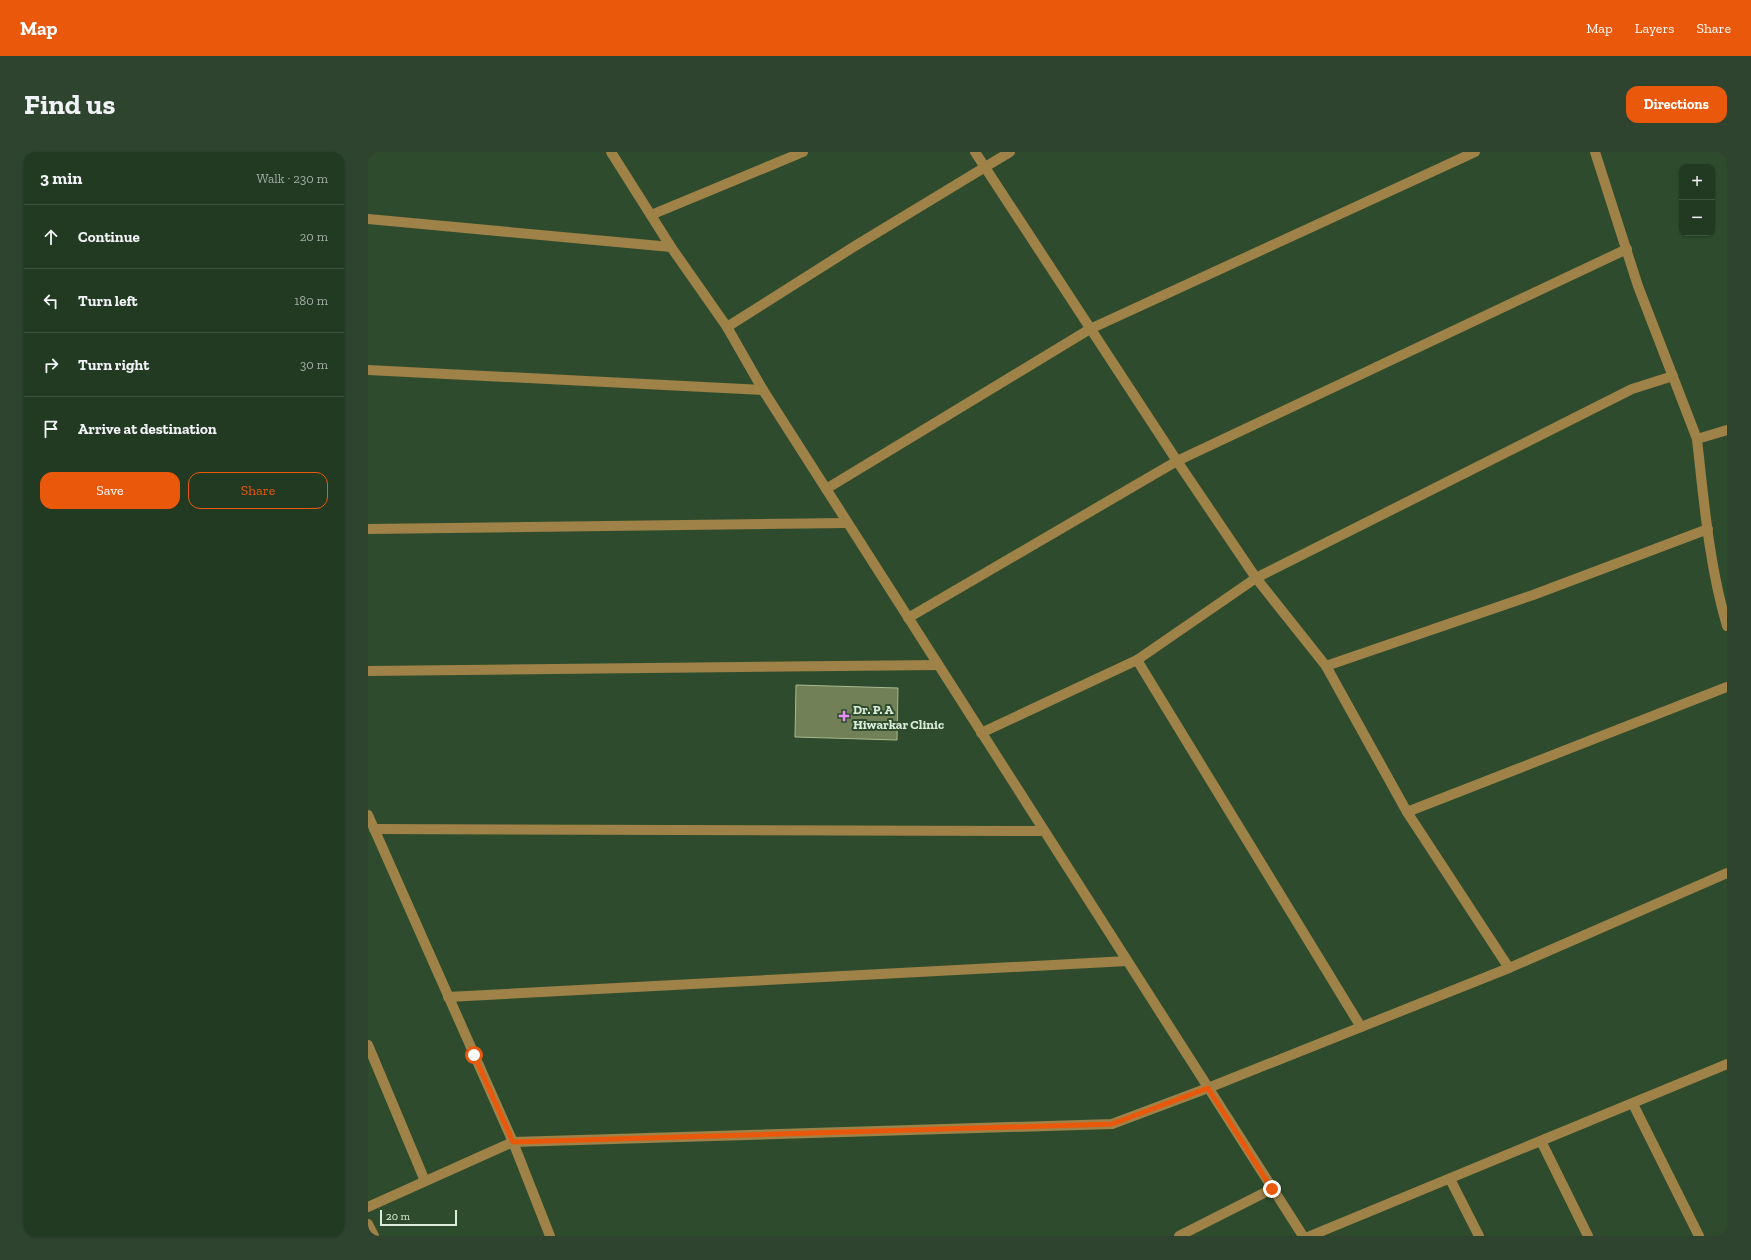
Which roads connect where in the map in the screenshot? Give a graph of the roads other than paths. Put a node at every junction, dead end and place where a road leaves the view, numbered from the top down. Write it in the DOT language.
graph roads {
  1 [pos="610,152"];
  2 [pos="803,152"];
  3 [pos="975,152"];
  4 [pos="1010,152"];
  5 [pos="1475,152"];
  6 [pos="1595,152"];
  7 [pos="986,168"];
  8 [pos="651,215"];
  9 [pos="368,219"];
  10 [pos="671,247"];
  11 [pos="1627,249"];
  12 [pos="727,327"];
  13 [pos="1090,329"];
  14 [pos="368,370"];
  15 [pos="1673,376"];
  16 [pos="763,390"];
  17 [pos="1727,430"];
  18 [pos="1697,439"];
  19 [pos="1177,461"];
  20 [pos="826,489"];
  21 [pos="847,523"];
  22 [pos="368,528"];
  23 [pos="1708,529"];
  24 [pos="1256,578"];
  25 [pos="908,618"];
  26 [pos="1727,626"];
  27 [pos="1136,660"];
  28 [pos="938,665"];
  29 [pos="1326,666"];
  30 [pos="368,671"];
  31 [pos="1727,687"];
  32 [pos="981,733"];
  33 [pos="1407,812"];
  34 [pos="368,815"];
  35 [pos="374,829"];
  36 [pos="1044,831"];
  37 [pos="1727,873"];
  38 [pos="1127,961"];
  39 [pos="1509,968"];
  40 [pos="448,997"];
  41 [pos="1361,1027"];
  42 [pos="368,1045"];
  43 [pos="1727,1064"];
  44 [pos="1208,1088"];
  45 [pos="1632,1104"];
  46 [pos="1541,1141"];
  47 [pos="513,1142"];
  48 [pos="1450,1179"];
  49 [pos="425,1181"];
  50 [pos="1272,1189"];
  51 [pos="368,1207"];
  52 [pos="368,1224"];
  53 [pos="374,1236"];
  54 [pos="550,1236"];
  55 [pos="1179,1236"];
  56 [pos="1303,1236"];
  57 [pos="1310,1236"];
  58 [pos="1479,1236"];
  59 [pos="1588,1236"];
  60 [pos="1698,1236"];
  1 -- 8 [label="street"];
  2 -- 8 [label="street"];
  3 -- 7 [label="street"];
  4 -- 7 [label="street"];
  5 -- 13 [label="street"];
  6 -- 11 [label="street"];
  7 -- 12 [label="street"];
  7 -- 13 [label="street"];
  8 -- 10 [label="street"];
  9 -- 10 [label="street"];
  10 -- 12 [label="street"];
  11 -- 15 [label="street"];
  11 -- 19 [label="street"];
  12 -- 16 [label="street"];
  13 -- 19 [label="street"];
  13 -- 20 [label="street"];
  14 -- 16 [label="street"];
  15 -- 18 [label="street"];
  15 -- 24 [label="street"];
  16 -- 20 [label="street"];
  17 -- 18 [label="street"];
  18 -- 23 [label="street"];
  19 -- 24 [label="street"];
  19 -- 25 [label="street"];
  20 -- 21 [label="street"];
  21 -- 22 [label="street"];
  21 -- 25 [label="street"];
  23 -- 26 [label="street"];
  23 -- 29 [label="street"];
  24 -- 27 [label="street"];
  24 -- 29 [label="street"];
  25 -- 28 [label="street"];
  27 -- 32 [label="street"];
  27 -- 41 [label="street"];
  28 -- 30 [label="street"];
  28 -- 32 [label="street"];
  29 -- 33 [label="street"];
  31 -- 33 [label="street"];
  32 -- 36 [label="street"];
  33 -- 39 [label="street"];
  34 -- 35 [label="street"];
  35 -- 36 [label="street"];
  35 -- 40 [label="street"];
  36 -- 38 [label="street"];
  37 -- 39 [label="street"];
  38 -- 40 [label="street"];
  38 -- 44 [label="street"];
  39 -- 41 [label="street"];
  40 -- 47 [label="street"];
  41 -- 44 [label="street"];
  42 -- 49 [label="street"];
  43 -- 45 [label="street"];
  44 -- 47 [label="street"];
  44 -- 50 [label="street"];
  45 -- 46 [label="street"];
  45 -- 60 [label="street"];
  46 -- 48 [label="street"];
  46 -- 59 [label="street"];
  47 -- 49 [label="street"];
  47 -- 54 [label="street"];
  48 -- 57 [label="street"];
  48 -- 58 [label="street"];
  49 -- 51 [label="street"];
  50 -- 55 [label="street"];
  50 -- 56 [label="street"];
  52 -- 53 [label="street"];
}
